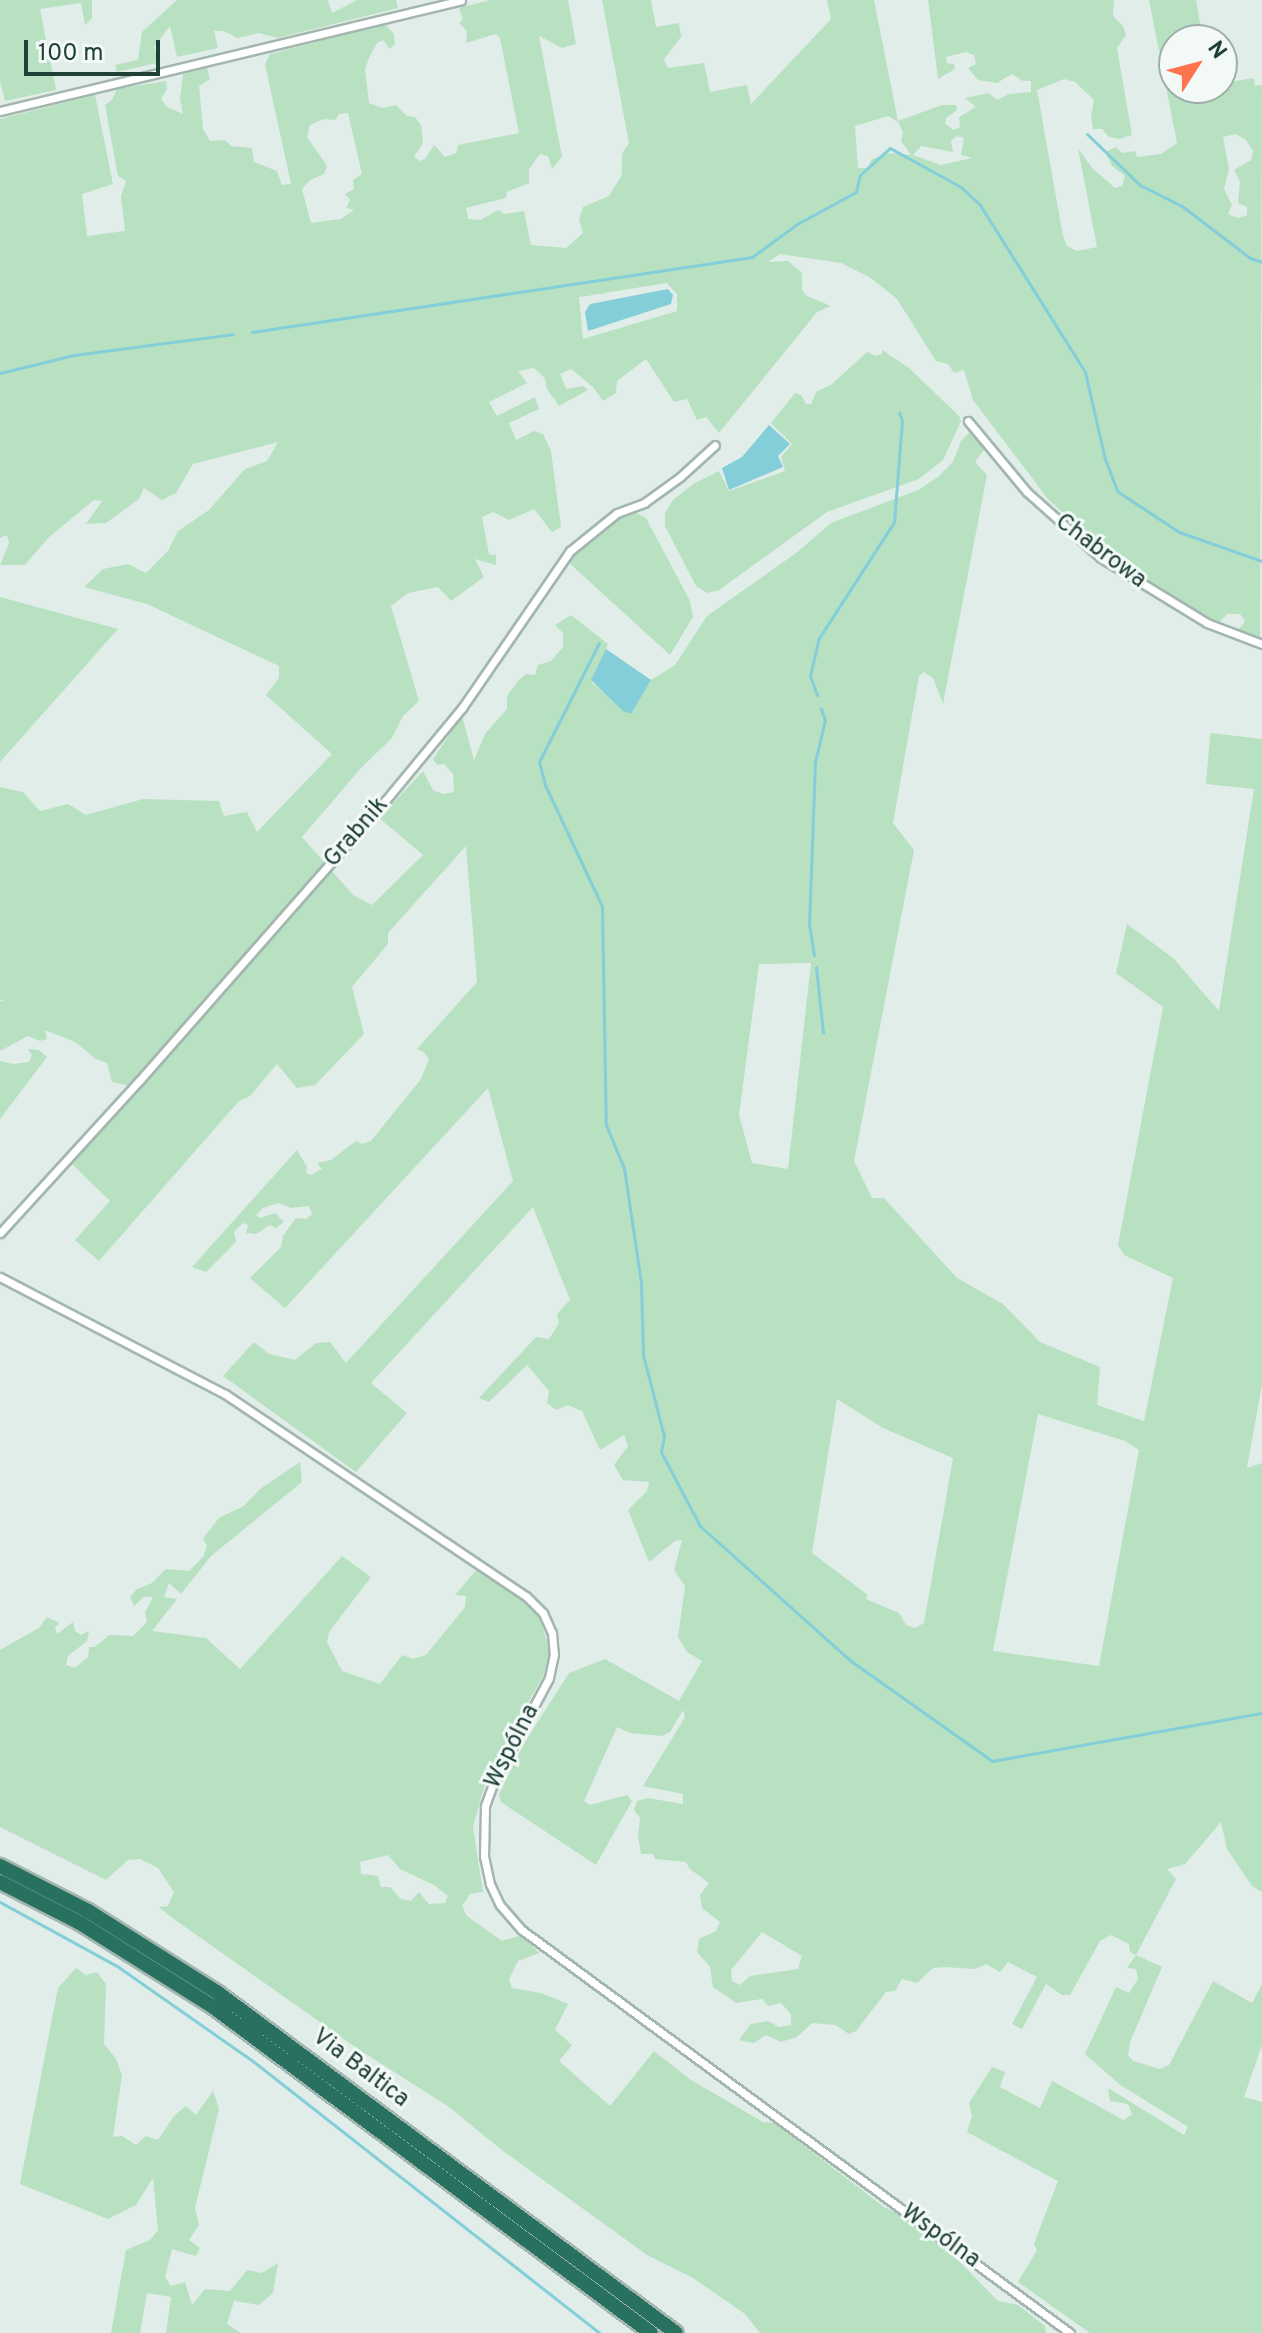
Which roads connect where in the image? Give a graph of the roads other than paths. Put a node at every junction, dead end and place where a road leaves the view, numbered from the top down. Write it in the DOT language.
graph roads {
  1 [pos="461,0"];
  2 [pos="0,111"];
  3 [pos="968,421"];
  4 [pos="715,445"];
  5 [pos="1262,644"];
  6 [pos="0,1233"];
  7 [pos="0,1277"];
  8 [pos="0,1866"];
  9 [pos="0,1882"];
  10 [pos="651,2333"];
  11 [pos="676,2333"];
  12 [pos="1070,2333"];
  1 -- 2 [label="street"];
  3 -- 5 [label="street, Chabrowa"];
  4 -- 6 [label="street, Grabnik"];
  7 -- 12 [label="street, Wspólna"];
  8 -- 11 [label="highway, Via Baltica"];
  9 -- 10 [label="highway, Via Baltica"];
}
